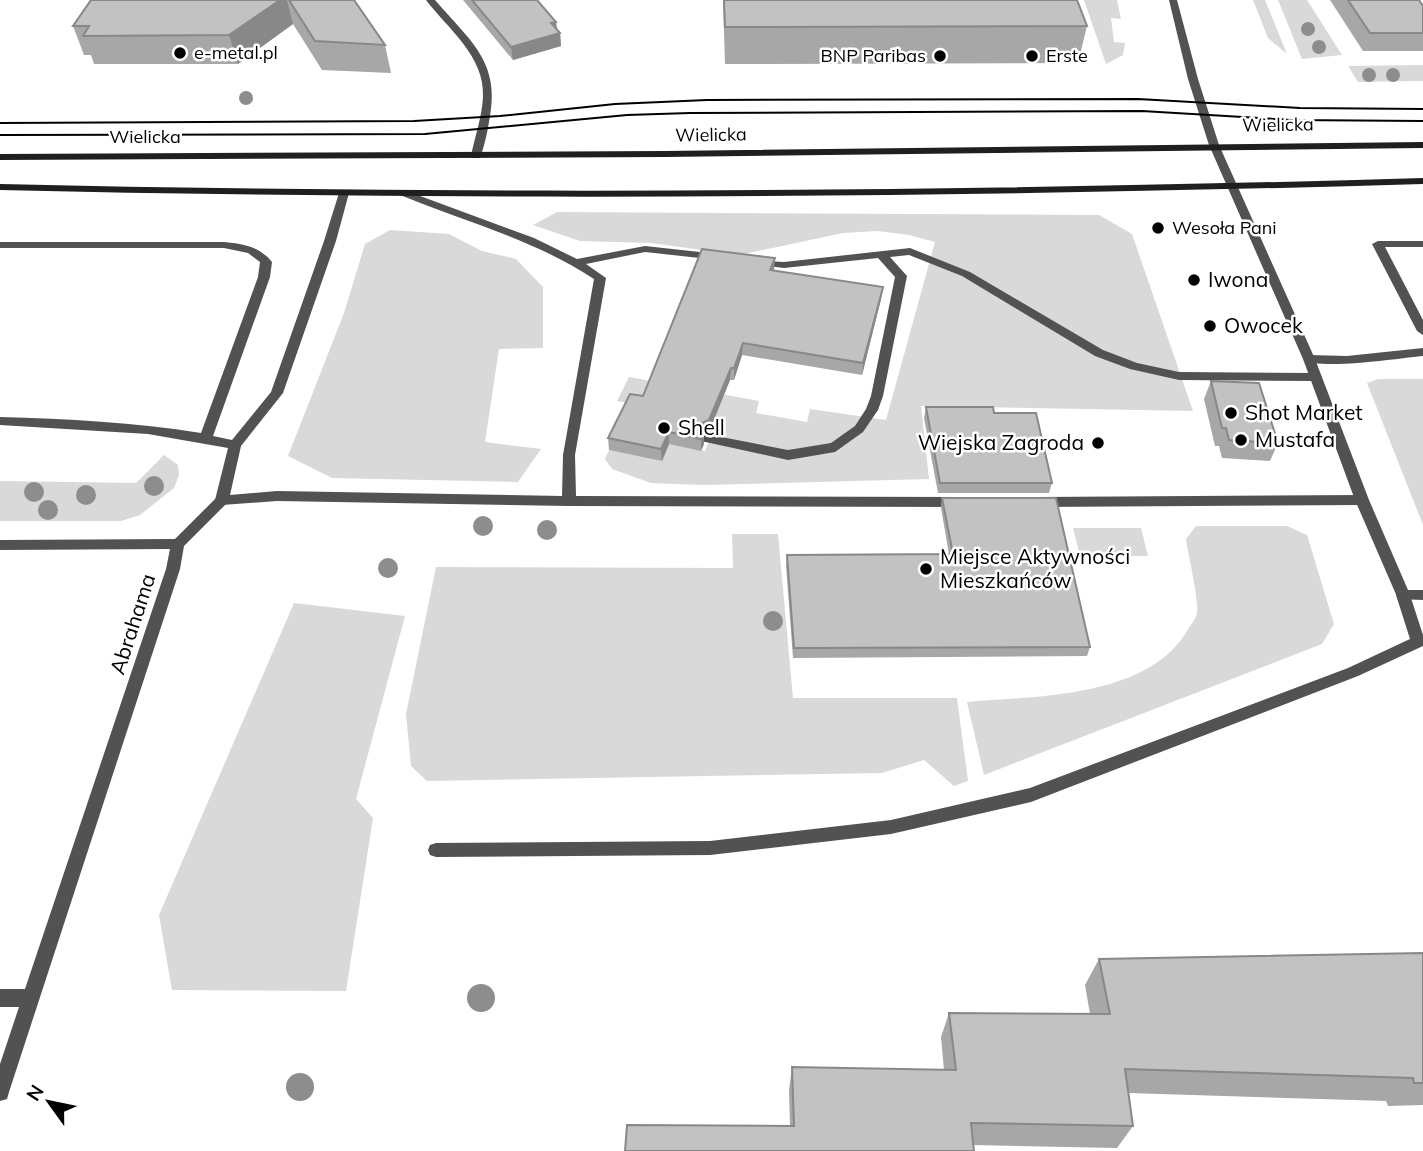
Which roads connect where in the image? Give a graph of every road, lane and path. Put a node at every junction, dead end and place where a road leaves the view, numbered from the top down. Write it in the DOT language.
graph roads {
  1 [pos="430,0"];
  2 [pos="1173,0"];
  3 [pos="1214,145"];
  4 [pos="1423,145"];
  5 [pos="476,156"];
  6 [pos="0,157"];
  7 [pos="1423,181"];
  8 [pos="0,187"];
  9 [pos="1234,187"];
  10 [pos="344,193"];
  11 [pos="404,193"];
  12 [pos="1423,243"];
  13 [pos="0,245"];
  14 [pos="880,253"];
  15 [pos="733,259"];
  16 [pos="578,261"];
  17 [pos="746,261"];
  18 [pos="1423,331"];
  19 [pos="1423,352"];
  20 [pos="1309,359"];
  21 [pos="1316,377"];
  22 [pos="0,421"];
  23 [pos="206,438"];
  24 [pos="706,438"];
  25 [pos="235,445"];
  26 [pos="222,500"];
  27 [pos="1362,500"];
  28 [pos="569,501"];
  29 [pos="971,502"];
  30 [pos="1026,502"];
  31 [pos="178,544"];
  32 [pos="0,545"];
  33 [pos="1403,595"];
  34 [pos="1423,595"];
  35 [pos="436,850"];
  36 [pos="0,998"];
  37 [pos="33,999"];
  38 [pos="0,1092"];
  1 -- 5 [label="street"];
  2 -- 3 [label="street"];
  3 -- 4 [label="main road, Wielicka"];
  3 -- 5 [label="main road, Wielicka"];
  3 -- 9 [label="street"];
  5 -- 6 [label="main road, Wielicka"];
  7 -- 9 [label="main road"];
  8 -- 10 [label="main road"];
  9 -- 11 [label="main road"];
  9 -- 20 [label="street"];
  10 -- 11 [label="main road"];
  10 -- 25 [label="street"];
  11 -- 16 [label="street"];
  12 -- 18 [label="street"];
  13 -- 23 [label="street"];
  14 -- 17 [label="street"];
  14 -- 21 [label="street"];
  14 -- 24 [label="street"];
  15 -- 16 [label="street"];
  16 -- 28 [label="street"];
  19 -- 20 [label="street"];
  20 -- 21 [label="street"];
  21 -- 27 [label="street"];
  22 -- 23 [label="street"];
  23 -- 25 [label="street"];
  25 -- 26 [label="street"];
  26 -- 28 [label="street"];
  26 -- 31 [label="street"];
  27 -- 30 [label="street"];
  27 -- 33 [label="street"];
  28 -- 29 [label="street"];
  31 -- 32 [label="street"];
  31 -- 37 [label="street, Abrahama"];
  33 -- 34 [label="street"];
  33 -- 35 [label="street"];
  36 -- 37 [label="street"];
  37 -- 38 [label="street, Abrahama"];
}
